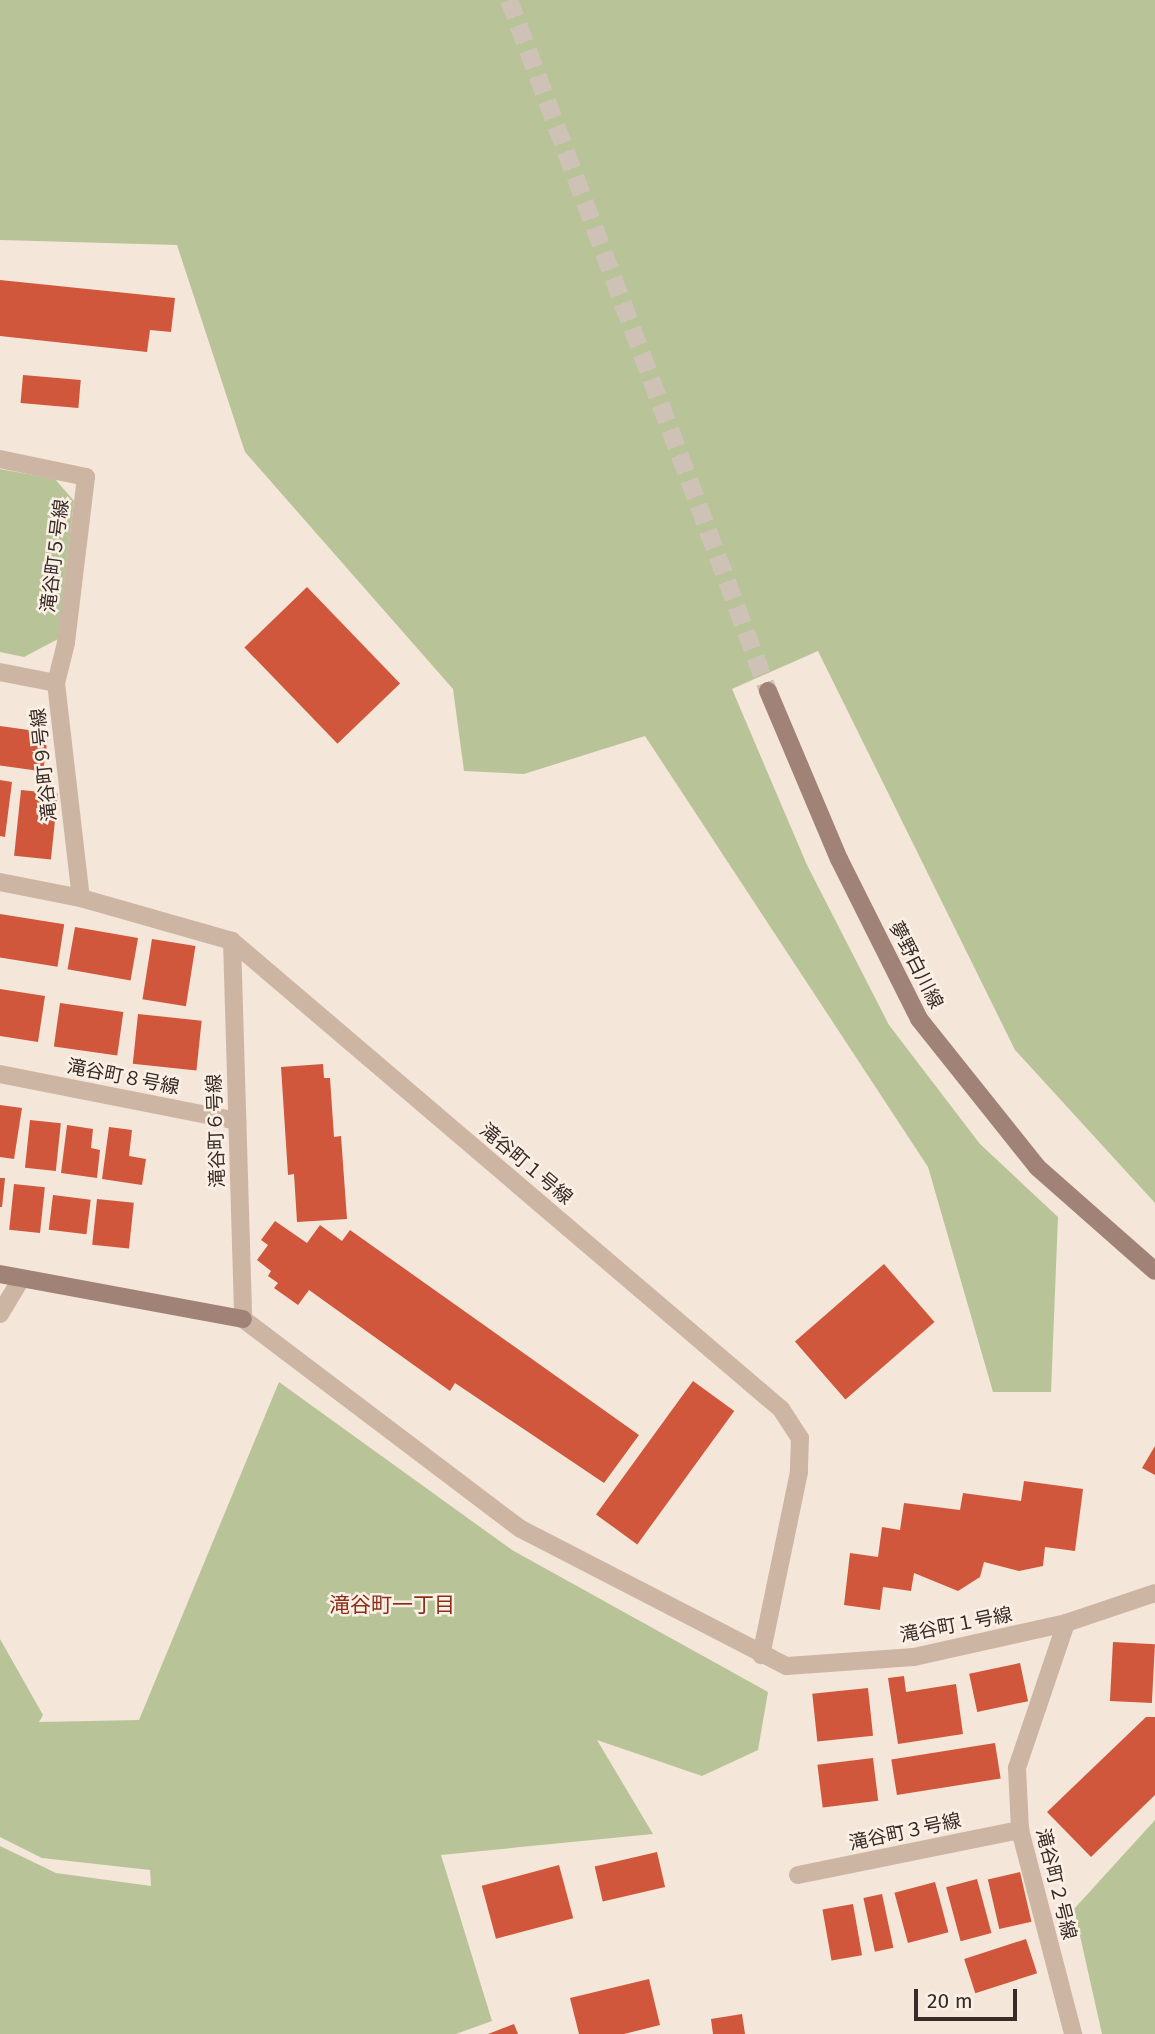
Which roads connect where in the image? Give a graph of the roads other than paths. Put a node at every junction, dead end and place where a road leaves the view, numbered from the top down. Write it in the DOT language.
graph roads {
  1 [pos="0,459"];
  2 [pos="0,672"];
  3 [pos="56,683"];
  4 [pos="768,691"];
  5 [pos="0,882"];
  6 [pos="81,898"];
  7 [pos="232,942"];
  8 [pos="0,1074"];
  9 [pos="237,1121"];
  10 [pos="1155,1271"];
  11 [pos="0,1274"];
  12 [pos="21,1279"];
  13 [pos="0,1314"];
  14 [pos="243,1319"];
  15 [pos="1155,1593"];
  16 [pos="1066,1623"];
  17 [pos="761,1655"];
  18 [pos="1020,1830"];
  19 [pos="798,1875"];
  20 [pos="1073,2034"];
  1 -- 3 [label="street, 滝谷町５号線"];
  2 -- 3 [label="street, 滝谷町９号線"];
  3 -- 6 [label="street, 滝谷町９号線"];
  4 -- 10 [label="street, 夢野白川線"];
  5 -- 6 [label="street, 滝谷町１号線"];
  6 -- 7 [label="street, 滝谷町１号線"];
  7 -- 9 [label="street, 滝谷町６号線"];
  7 -- 17 [label="street, 滝谷町１号線"];
  8 -- 9 [label="street, 滝谷町８号線"];
  9 -- 14 [label="street, 滝谷町６号線"];
  11 -- 12 [label="street, 滝谷町１号線"];
  12 -- 13 [label="street"];
  12 -- 14 [label="street, 滝谷町１号線"];
  14 -- 17 [label="street, 滝谷町１号線"];
  15 -- 16 [label="street, 滝谷町１号線"];
  16 -- 17 [label="street, 滝谷町１号線"];
  16 -- 18 [label="street, 滝谷町２号線"];
  18 -- 19 [label="street, 滝谷町３号線"];
  18 -- 20 [label="street, 滝谷町２号線"];
}
